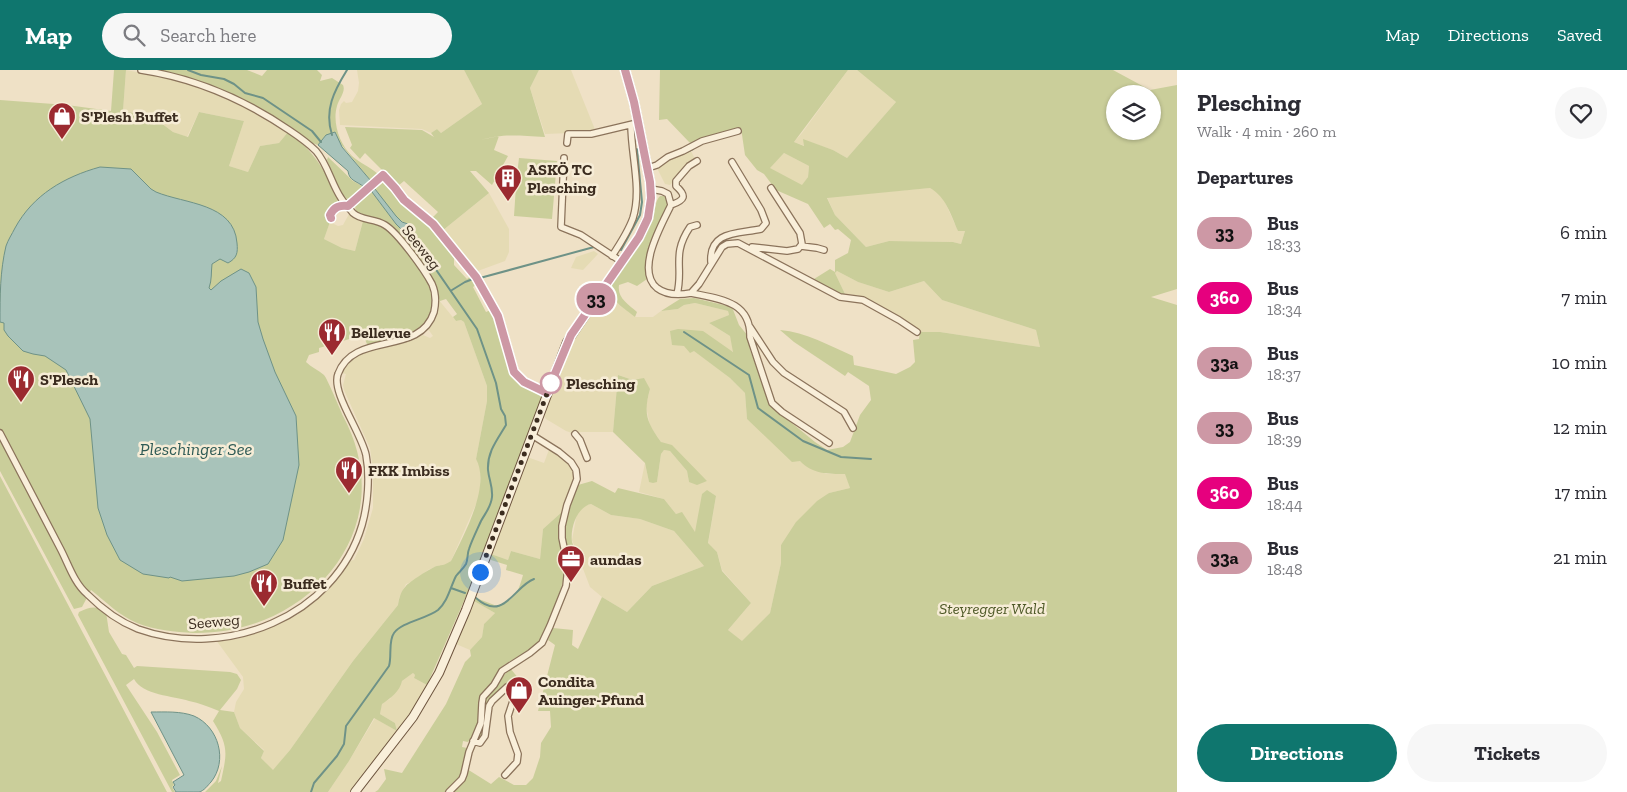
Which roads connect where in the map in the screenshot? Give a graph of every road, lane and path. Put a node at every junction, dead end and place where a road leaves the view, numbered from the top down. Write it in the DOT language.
graph roads {
  1 [pos="141,70"];
  2 [pos="625,70"];
  3 [pos="635,124"];
  4 [pos="738,131"];
  5 [pos="567,143"];
  6 [pos="564,158"];
  7 [pos="697,161"];
  8 [pos="732,162"];
  9 [pos="648,168"];
  10 [pos="771,188"];
  11 [pos="651,189"];
  12 [pos="671,204"];
  13 [pos="348,206"];
  14 [pos="698,225"];
  15 [pos="747,246"];
  16 [pos="801,246"];
  17 [pos="824,250"];
  18 [pos="612,256"];
  19 [pos="622,262"];
  20 [pos="712,262"];
  21 [pos="691,293"];
  22 [pos="677,294"];
  23 [pos="750,327"];
  24 [pos="917,332"];
  25 [pos="547,393"];
  26 [pos="853,428"];
  27 [pos="0,433"];
  28 [pos="532,434"];
  29 [pos="575,434"];
  30 [pos="829,443"];
  31 [pos="587,458"];
  32 [pos="473,742"];
  33 [pos="505,775"];
  34 [pos="355,792"];
  35 [pos="450,792"];
  1 -- 13 [label="street, Seeweg"];
  2 -- 3 [label="main road"];
  3 -- 5 [label="street"];
  3 -- 9 [label="main road"];
  3 -- 18 [label="street"];
  4 -- 9 [label="street"];
  6 -- 18 [label="street"];
  7 -- 12 [label="street"];
  8 -- 20 [label="street"];
  9 -- 11 [label="main road"];
  10 -- 16 [label="street"];
  11 -- 12 [label="street"];
  11 -- 19 [label="main road"];
  12 -- 22 [label="street"];
  13 -- 25 [label="street, Seeweg"];
  13 -- 27 [label="street, Seeweg"];
  14 -- 22 [label="street"];
  15 -- 16 [label="street"];
  15 -- 20 [label="street"];
  15 -- 24 [label="street"];
  16 -- 17 [label="street"];
  18 -- 19 [label="street"];
  19 -- 25 [label="main road"];
  20 -- 21 [label="street"];
  21 -- 22 [label="street"];
  21 -- 23 [label="street"];
  23 -- 26 [label="street"];
  23 -- 30 [label="street"];
  25 -- 28 [label="main road"];
  28 -- 32 [label="street"];
  28 -- 34 [label="main road"];
  29 -- 31 [label="street"];
  32 -- 33 [label="street"];
  32 -- 35 [label="street"];
}
